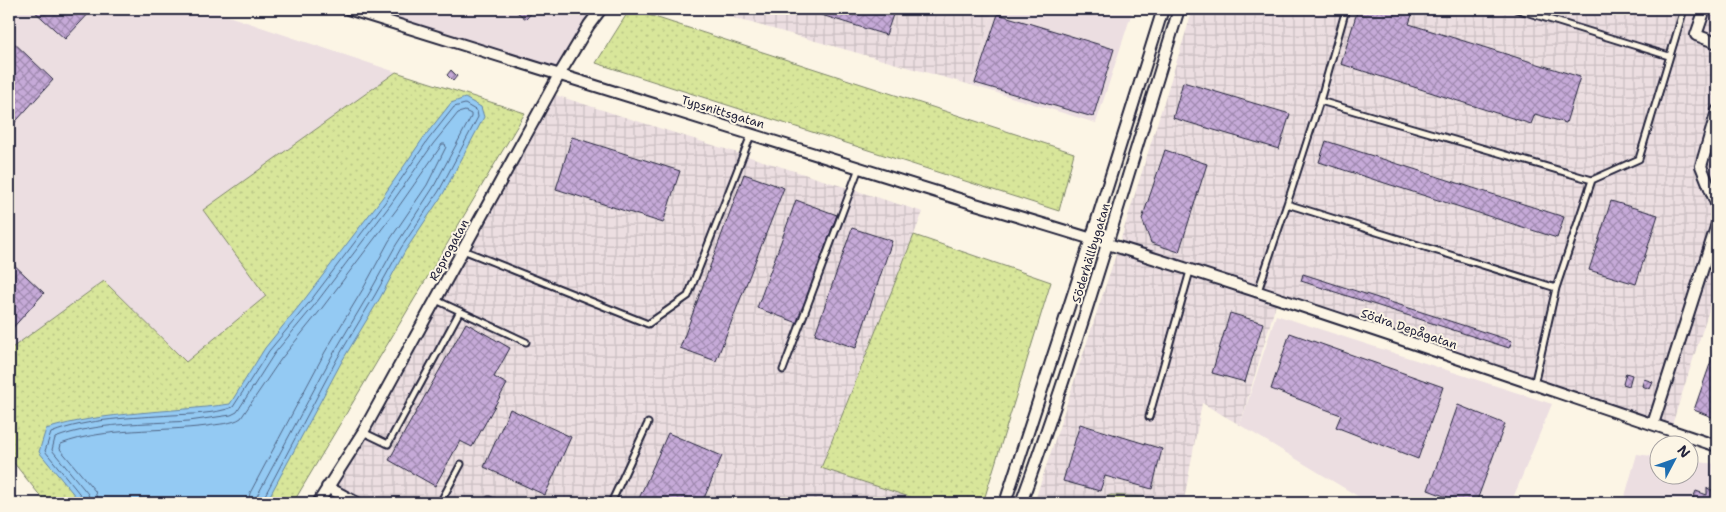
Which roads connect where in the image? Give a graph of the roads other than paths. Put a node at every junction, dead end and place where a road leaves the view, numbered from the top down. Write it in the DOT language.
graph roads {
  1 [pos="348,9"];
  2 [pos="601,9"];
  3 [pos="1163,9"];
  4 [pos="1178,9"];
  5 [pos="1346,9"];
  6 [pos="1516,9"];
  7 [pos="1684,9"];
  8 [pos="1705,9"];
  9 [pos="1717,43"];
  10 [pos="1669,56"];
  11 [pos="559,75"];
  12 [pos="1320,101"];
  13 [pos="1717,111"];
  14 [pos="751,134"];
  15 [pos="859,167"];
  16 [pos="1592,180"];
  17 [pos="1287,204"];
  18 [pos="1717,206"];
  19 [pos="1717,224"];
  20 [pos="1091,239"];
  21 [pos="1107,244"];
  22 [pos="463,250"];
  23 [pos="1190,271"];
  24 [pos="1556,288"];
  25 [pos="1257,292"];
  26 [pos="436,300"];
  27 [pos="460,311"];
  28 [pos="526,342"];
  29 [pos="783,370"];
  30 [pos="1534,385"];
  31 [pos="1149,417"];
  32 [pos="648,422"];
  33 [pos="1653,424"];
  34 [pos="363,432"];
  35 [pos="1717,446"];
  36 [pos="461,464"];
  37 [pos="327,487"];
  38 [pos="489,500"];
  39 [pos="318,503"];
  40 [pos="356,503"];
  41 [pos="440,503"];
  42 [pos="496,503"];
  43 [pos="611,503"];
  44 [pos="1005,503"];
  45 [pos="1021,503"];
  1 -- 11 [label="street, Typsnittsgatan"];
  2 -- 11 [label="street, Reprogatan"];
  3 -- 20 [label="street, Söderhällbygatan"];
  4 -- 21 [label="street, Söderhällbygatan"];
  5 -- 12 [label="lane"];
  6 -- 10 [label="lane"];
  7 -- 10 [label="lane"];
  8 -- 9 [label="street"];
  10 -- 16 [label="lane"];
  11 -- 14 [label="street, Typsnittsgatan"];
  11 -- 22 [label="street, Reprogatan"];
  12 -- 16 [label="lane"];
  12 -- 17 [label="lane"];
  13 -- 18 [label="street"];
  14 -- 15 [label="street, Typsnittsgatan"];
  14 -- 22 [label="lane"];
  15 -- 20 [label="street, Typsnittsgatan"];
  15 -- 29 [label="lane"];
  16 -- 24 [label="lane"];
  17 -- 24 [label="lane"];
  17 -- 25 [label="lane"];
  19 -- 33 [label="street"];
  20 -- 21 [label="street, Södra Depågatan"];
  20 -- 44 [label="street, Söderhällbygatan"];
  21 -- 23 [label="street, Södra Depågatan"];
  21 -- 45 [label="street, Söderhällbygatan"];
  22 -- 26 [label="street, Reprogatan"];
  23 -- 25 [label="street, Södra Depågatan"];
  23 -- 31 [label="lane"];
  24 -- 30 [label="lane"];
  25 -- 30 [label="street, Södra Depågatan"];
  26 -- 27 [label="lane"];
  26 -- 34 [label="street, Reprogatan"];
  27 -- 28 [label="lane"];
  27 -- 34 [label="lane"];
  30 -- 33 [label="street, Södra Depågatan"];
  32 -- 43 [label="lane"];
  33 -- 35 [label="street, Södra Depågatan"];
  34 -- 37 [label="street, Reprogatan"];
  36 -- 41 [label="lane"];
  37 -- 39 [label="street, Reprogatan"];
  37 -- 40 [label="street"];
  38 -- 42 [label="lane"];
}
